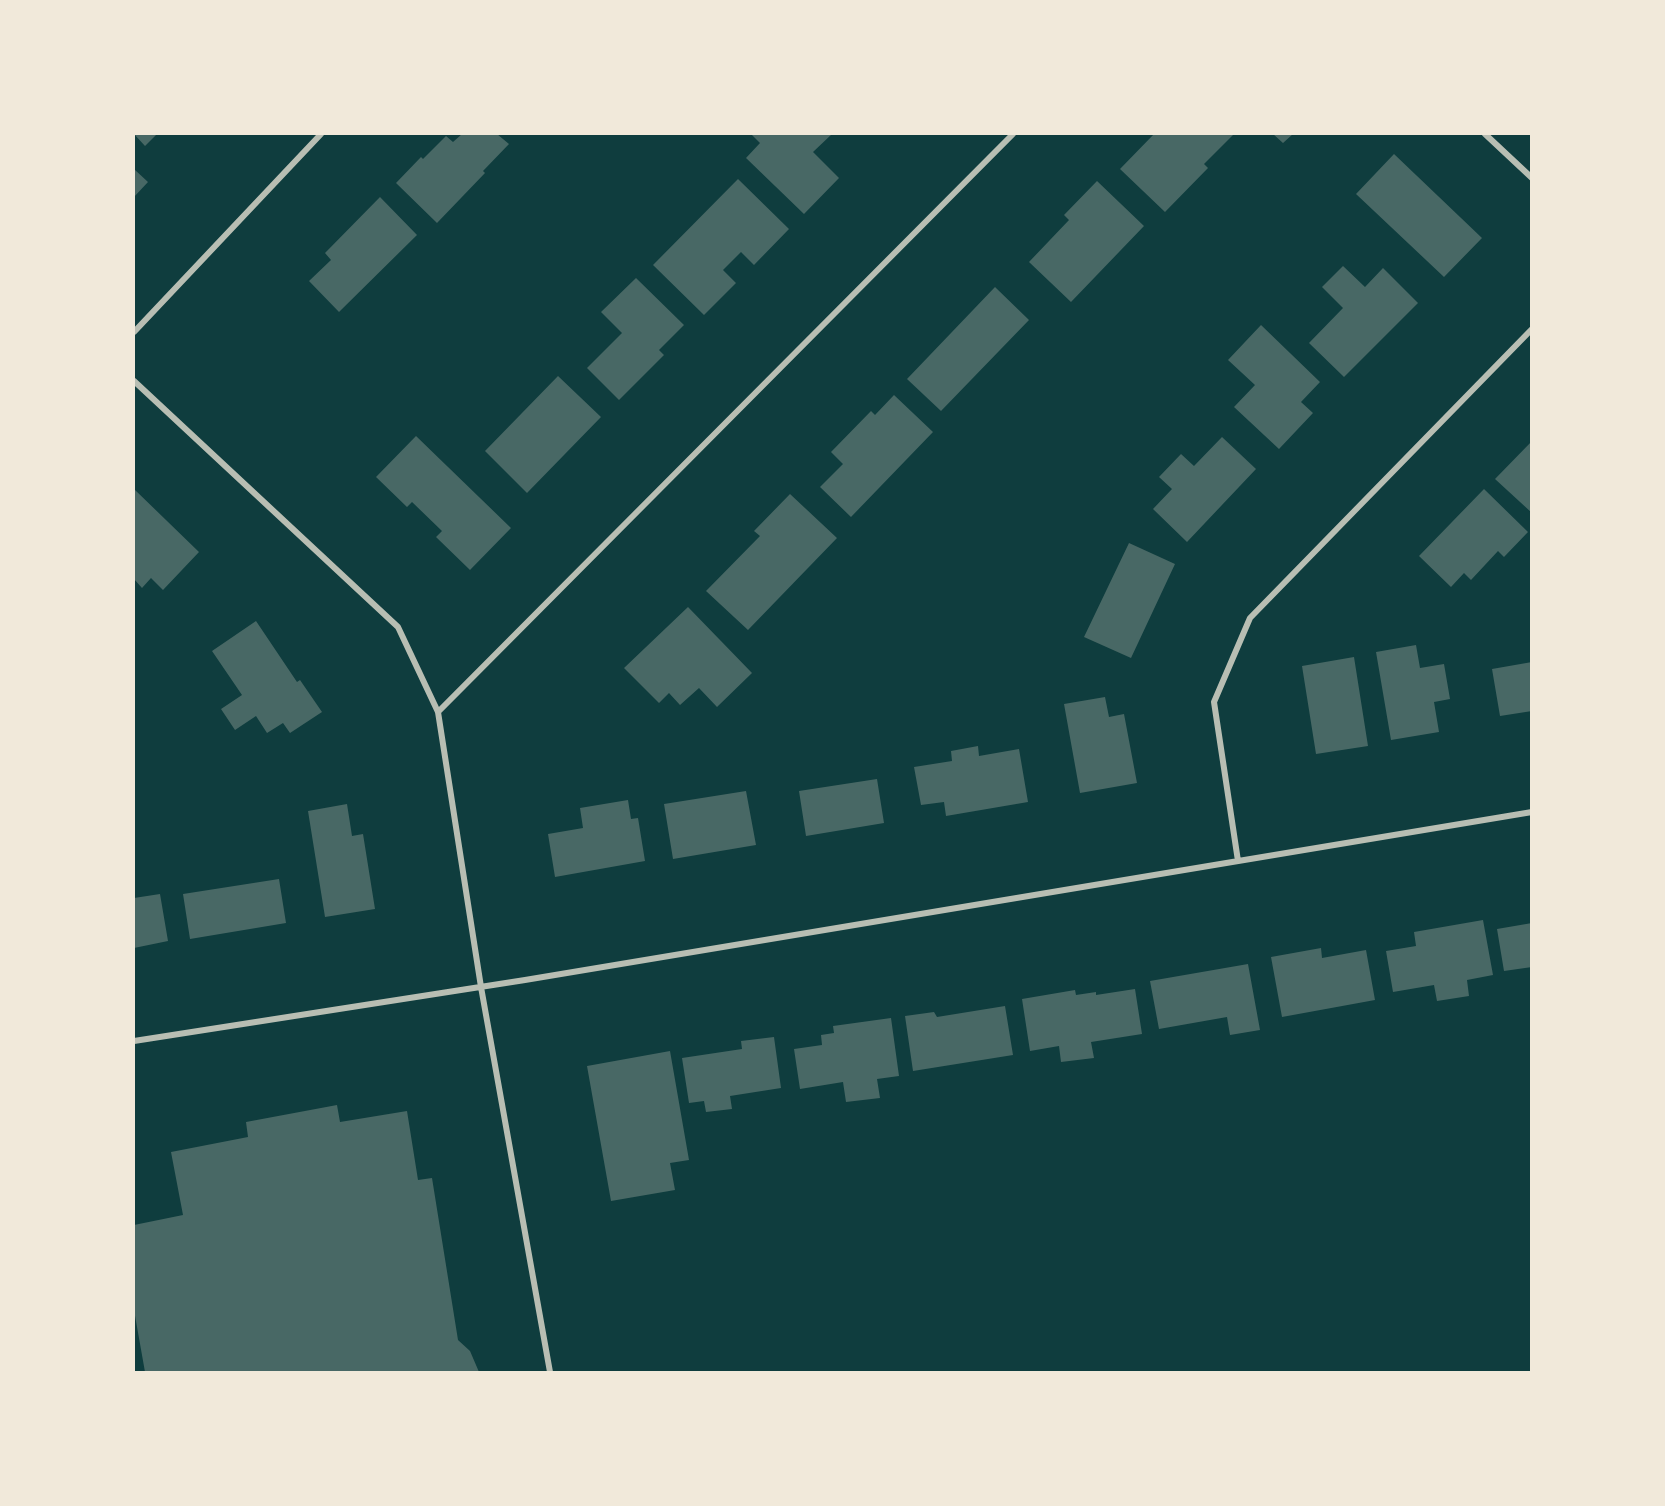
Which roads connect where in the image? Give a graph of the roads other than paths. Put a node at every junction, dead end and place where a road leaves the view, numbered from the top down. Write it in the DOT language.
graph roads {
  1 [pos="321,134"];
  2 [pos="1013,134"];
  3 [pos="1485,134"];
  4 [pos="1532,178"];
  5 [pos="1532,329"];
  6 [pos="134,332"];
  7 [pos="134,381"];
  8 [pos="438,712"];
  9 [pos="1532,812"];
  10 [pos="1238,861"];
  11 [pos="481,987"];
  12 [pos="134,1041"];
  13 [pos="550,1372"];
  1 -- 6 [label="street"];
  2 -- 8 [label="street"];
  3 -- 4 [label="street"];
  5 -- 10 [label="street"];
  7 -- 8 [label="street"];
  8 -- 11 [label="street"];
  9 -- 10 [label="street"];
  10 -- 11 [label="street"];
  11 -- 12 [label="street"];
  11 -- 13 [label="street"];
}
